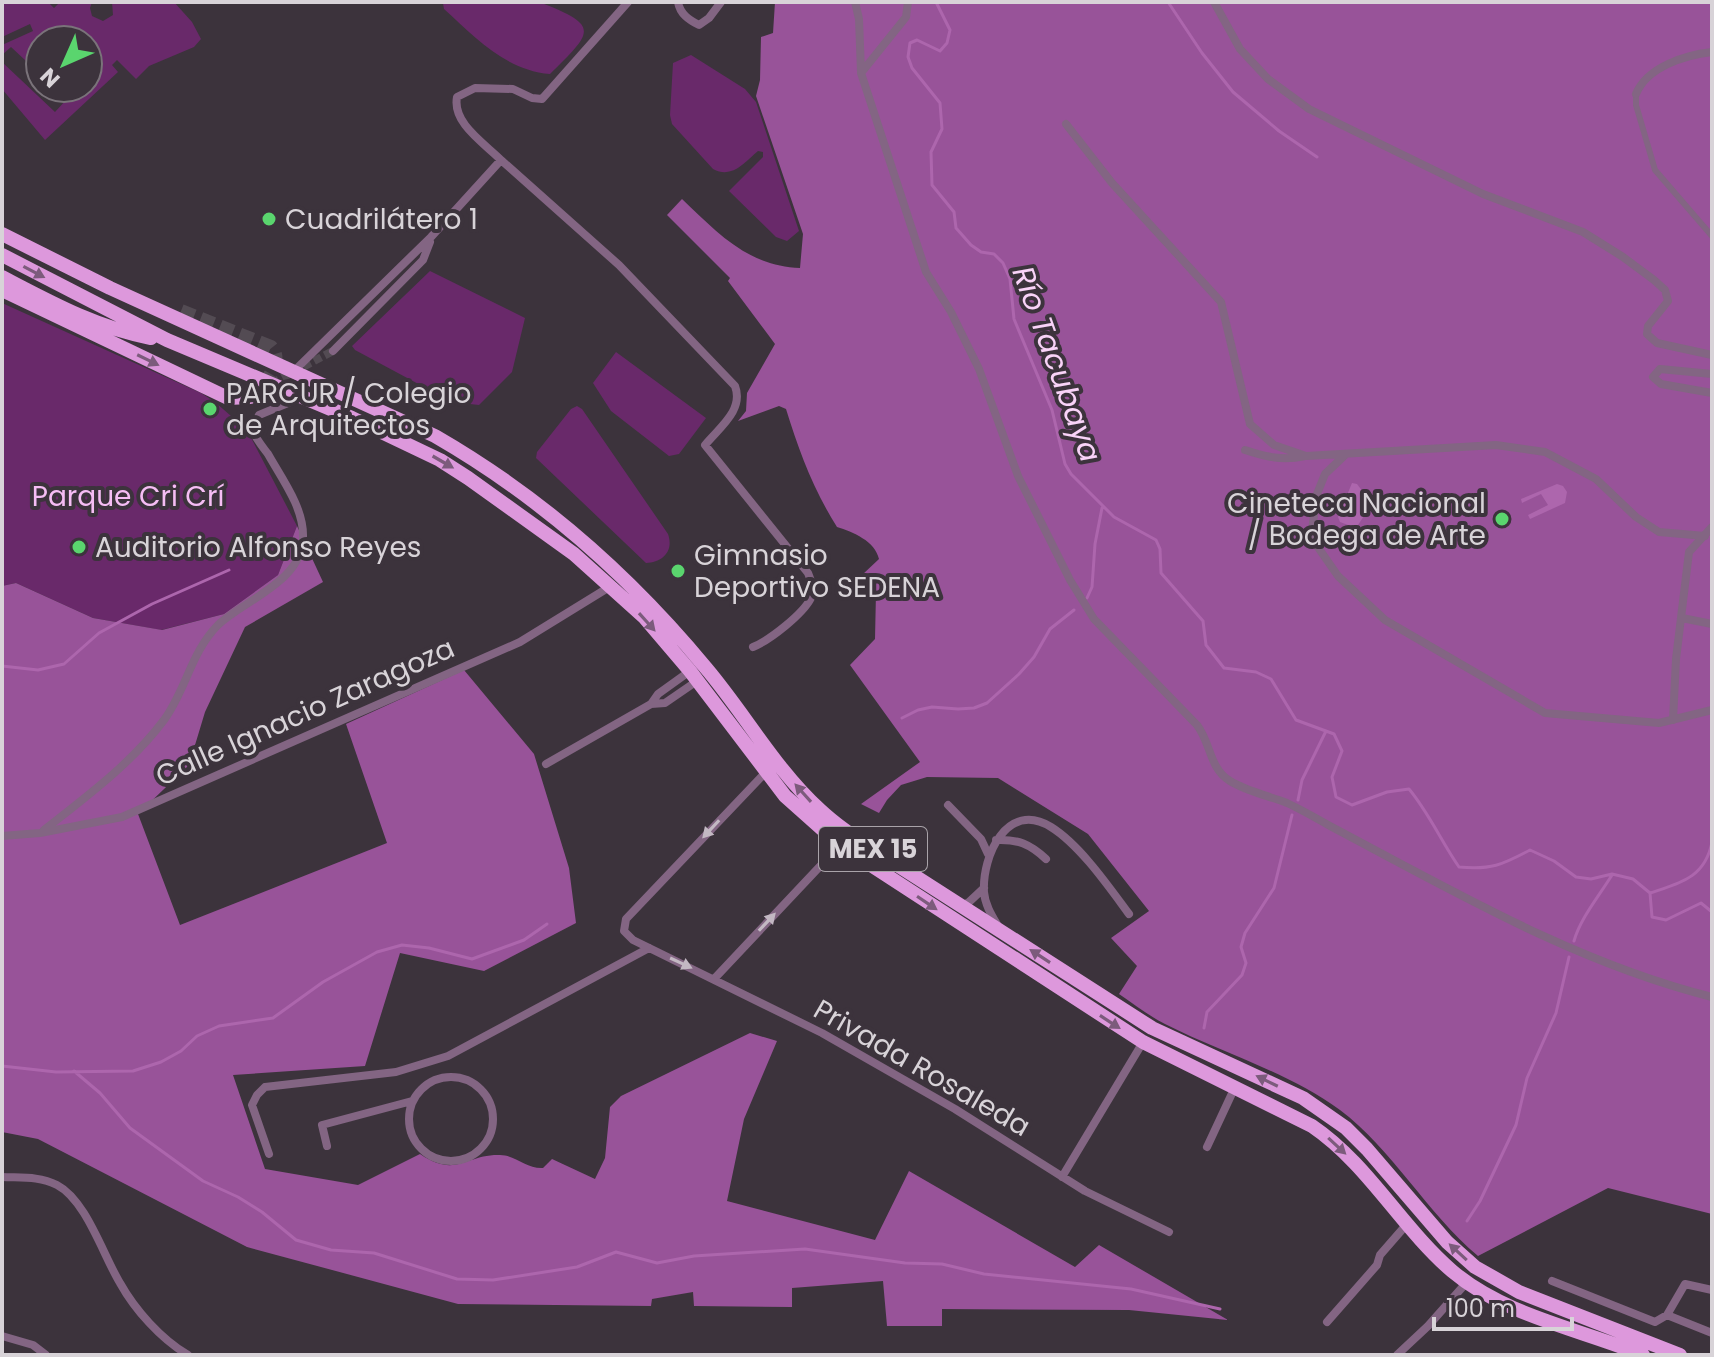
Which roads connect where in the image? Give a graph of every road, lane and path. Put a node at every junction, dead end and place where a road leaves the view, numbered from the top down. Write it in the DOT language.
graph roads {
  1 [pos="628,2"];
  2 [pos="678,2"];
  3 [pos="721,2"];
  4 [pos="855,2"];
  5 [pos="908,2"];
  6 [pos="1214,2"];
  7 [pos="1712,52"];
  8 [pos="861,73"];
  9 [pos="1636,94"];
  10 [pos="1066,124"];
  11 [pos="501,160"];
  12 [pos="2,234"];
  13 [pos="1712,236"];
  14 [pos="431,237"];
  15 [pos="2,255"];
  16 [pos="64,266"];
  17 [pos="2,277"];
  18 [pos="2,290"];
  19 [pos="181,311"];
  20 [pos="167,340"];
  21 [pos="333,351"];
  22 [pos="1712,355"];
  23 [pos="293,372"];
  24 [pos="1712,374"];
  25 [pos="1712,393"];
  26 [pos="303,396"];
  27 [pos="250,397"];
  28 [pos="1245,450"];
  29 [pos="1345,455"];
  30 [pos="1306,456"];
  31 [pos="1712,527"];
  32 [pos="1705,536"];
  33 [pos="611,586"];
  34 [pos="1682,618"];
  35 [pos="1712,624"];
  36 [pos="753,647"];
  37 [pos="693,676"];
  38 [pos="1712,710"];
  39 [pos="1673,720"];
  40 [pos="546,764"];
  41 [pos="765,773"];
  42 [pos="948,805"];
  43 [pos="40,833"];
  44 [pos="2,836"];
  45 [pos="996,840"];
  46 [pos="840,845"];
  47 [pos="988,854"];
  48 [pos="1046,859"];
  49 [pos="984,888"];
  50 [pos="961,906"];
  51 [pos="1129,914"];
  52 [pos="1000,931"];
  53 [pos="649,948"];
  54 [pos="714,979"];
  55 [pos="1712,997"];
  56 [pos="1143,1042"];
  57 [pos="448,1056"];
  58 [pos="455,1076"];
  59 [pos="1235,1087"];
  60 [pos="412,1101"];
  61 [pos="327,1146"];
  62 [pos="1207,1147"];
  63 [pos="269,1154"];
  64 [pos="2,1177"];
  65 [pos="1062,1177"];
  66 [pos="1407,1224"];
  67 [pos="1169,1232"];
  68 [pos="1552,1281"];
  69 [pos="1467,1282"];
  70 [pos="1712,1290"];
  71 [pos="1667,1315"];
  72 [pos="1327,1322"];
  73 [pos="1712,1333"];
  74 [pos="2,1336"];
  75 [pos="46,1355"];
  76 [pos="188,1355"];
  77 [pos="1397,1355"];
  78 [pos="1643,1355"];
  79 [pos="1680,1355"];
  1 -- 11 [label="street"];
  2 -- 3 [label="street"];
  4 -- 8 [label="street"];
  5 -- 8 [label="street"];
  6 -- 22 [label="street"];
  7 -- 9 [label="street"];
  8 -- 55 [label="street"];
  9 -- 13 [label="street"];
  10 -- 30 [label="street"];
  11 -- 14 [label="street"];
  11 -- 36 [label="street"];
  12 -- 16 [label="highway, MEX 15"];
  14 -- 21 [label="street"];
  14 -- 23 [label="street"];
  15 -- 20 [label="highway, MEX 15, one-way"];
  16 -- 19 [label="highway"];
  16 -- 23 [label="highway, MEX 15"];
  17 -- 20 [label="highway"];
  18 -- 27 [label="highway, one-way"];
  20 -- 26 [label="highway, MEX 15"];
  50 -- 23 [label="highway, MEX 15, one-way"];
  24 -- 25 [label="street"];
  26 -- 33 [label="highway, MEX 15, one-way"];
  26 -- 43 [label="street"];
  28 -- 30 [label="street"];
  29 -- 30 [label="street"];
  29 -- 32 [label="street"];
  29 -- 39 [label="street"];
  31 -- 32 [label="street"];
  32 -- 34 [label="street"];
  33 -- 37 [label="highway, MEX 15, one-way"];
  33 -- 43 [label="street, Calle Ignacio Zaragoza"];
  34 -- 35 [label="street"];
  34 -- 39 [label="street"];
  37 -- 40 [label="street"];
  37 -- 41 [label="highway, MEX 15"];
  38 -- 39 [label="street"];
  41 -- 46 [label="highway, MEX 15"];
  41 -- 53 [label="street, Privada Rosaleda, one-way"];
  42 -- 47 [label="street"];
  43 -- 44 [label="street, Calle Ignacio Zaragoza"];
  45 -- 47 [label="street"];
  45 -- 48 [label="street"];
  45 -- 51 [label="street"];
  54 -- 46 [label="street, one-way"];
  46 -- 56 [label="highway, MEX 15, one-way"];
  47 -- 49 [label="street"];
  49 -- 50 [label="street"];
  49 -- 52 [label="street"];
  50 -- 52 [label="highway, MEX 15"];
  79 -- 52 [label="highway, MEX 15, one-way"];
  53 -- 54 [label="street, Privada Rosaleda, one-way"];
  53 -- 57 [label="street"];
  54 -- 65 [label="street, Privada Rosaleda"];
  56 -- 59 [label="highway, MEX 15"];
  56 -- 65 [label="street"];
  57 -- 58 [label="street"];
  57 -- 63 [label="street"];
  58 -- 60 [label="street"];
  58 -- 60 [label="street"];
  59 -- 62 [label="street"];
  59 -- 66 [label="highway, MEX 15, one-way"];
  60 -- 61 [label="street"];
  64 -- 76 [label="street"];
  65 -- 67 [label="street, Privada Rosaleda"];
  66 -- 69 [label="highway, MEX 15"];
  66 -- 72 [label="street"];
  68 -- 71 [label="street"];
  69 -- 77 [label="street"];
  69 -- 78 [label="highway, MEX 15"];
  70 -- 71 [label="street"];
  71 -- 73 [label="street"];
  74 -- 75 [label="street"];
}
